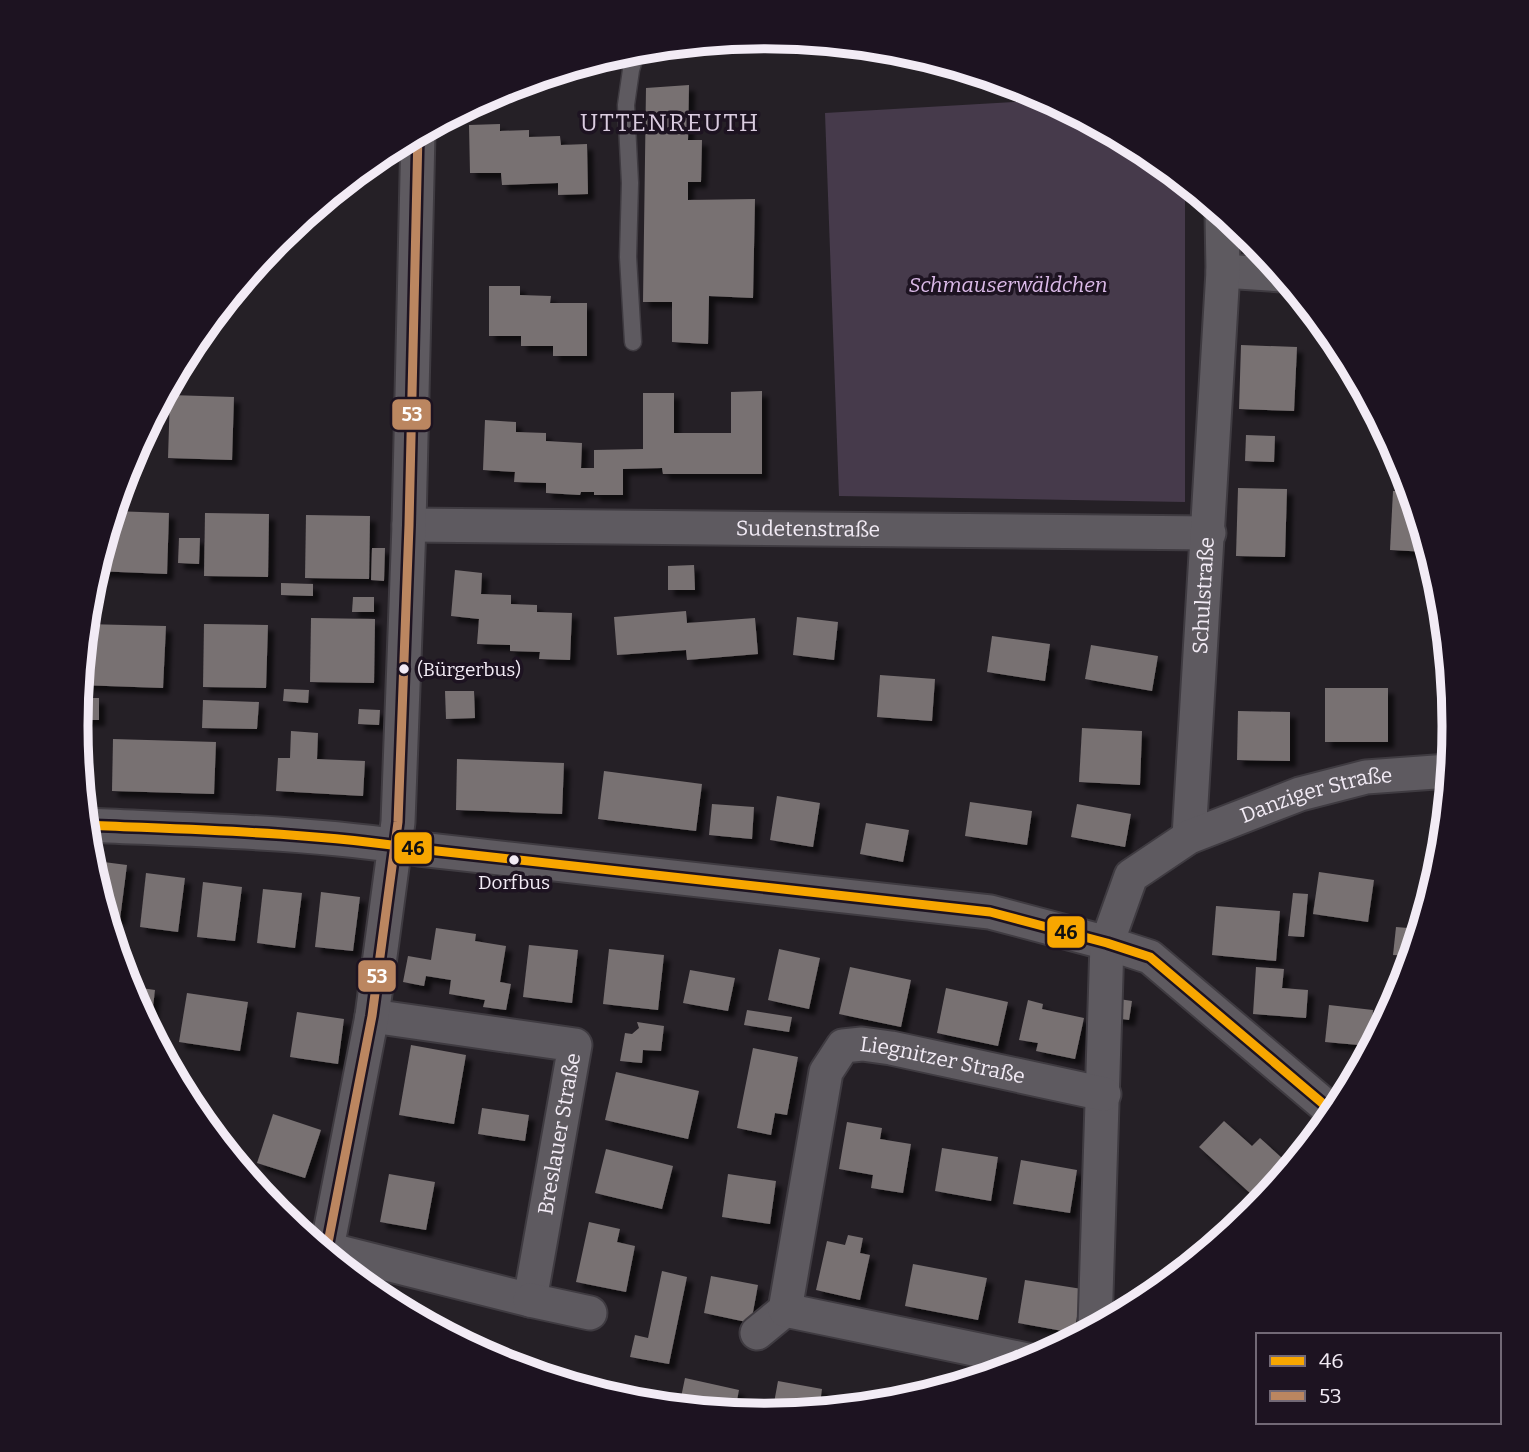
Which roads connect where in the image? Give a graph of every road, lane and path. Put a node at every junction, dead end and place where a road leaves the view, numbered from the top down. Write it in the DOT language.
graph roads {
  1 [pos="633,62"];
  2 [pos="418,145"];
  3 [pos="1222,228"];
  4 [pos="1223,271"];
  5 [pos="1268,274"];
  6 [pos="633,342"];
  7 [pos="409,525"];
  8 [pos="1209,533"];
  9 [pos="1440,772"];
  10 [pos="95,825"];
  11 [pos="1189,837"];
  12 [pos="394,845"];
  13 [pos="1107,943"];
  14 [pos="372,1016"];
  15 [pos="1104,1094"];
  16 [pos="1325,1105"];
  17 [pos="328,1243"];
  18 [pos="342,1255"];
  19 [pos="530,1300"];
  20 [pos="785,1311"];
  21 [pos="590,1313"];
  22 [pos="1095,1316"];
  23 [pos="757,1333"];
  24 [pos="1011,1356"];
  1 -- 6 [label="lane"];
  2 -- 7 [label="street"];
  3 -- 4 [label="street, Schulstraße"];
  4 -- 5 [label="street"];
  4 -- 8 [label="street, Schulstraße"];
  7 -- 8 [label="street, Sudetenstraße"];
  7 -- 12 [label="street"];
  8 -- 11 [label="street, Schulstraße"];
  9 -- 11 [label="street, Danziger Straße"];
  10 -- 12 [label="street"];
  11 -- 13 [label="street"];
  12 -- 13 [label="street"];
  12 -- 14 [label="street"];
  13 -- 15 [label="street"];
  13 -- 16 [label="street"];
  14 -- 17 [label="street"];
  14 -- 19 [label="street, Breslauer Straße"];
  15 -- 20 [label="street, Liegnitzer Straße"];
  15 -- 22 [label="street"];
  18 -- 19 [label="street"];
  19 -- 21 [label="street"];
  20 -- 23 [label="street"];
  20 -- 24 [label="street"];
}
